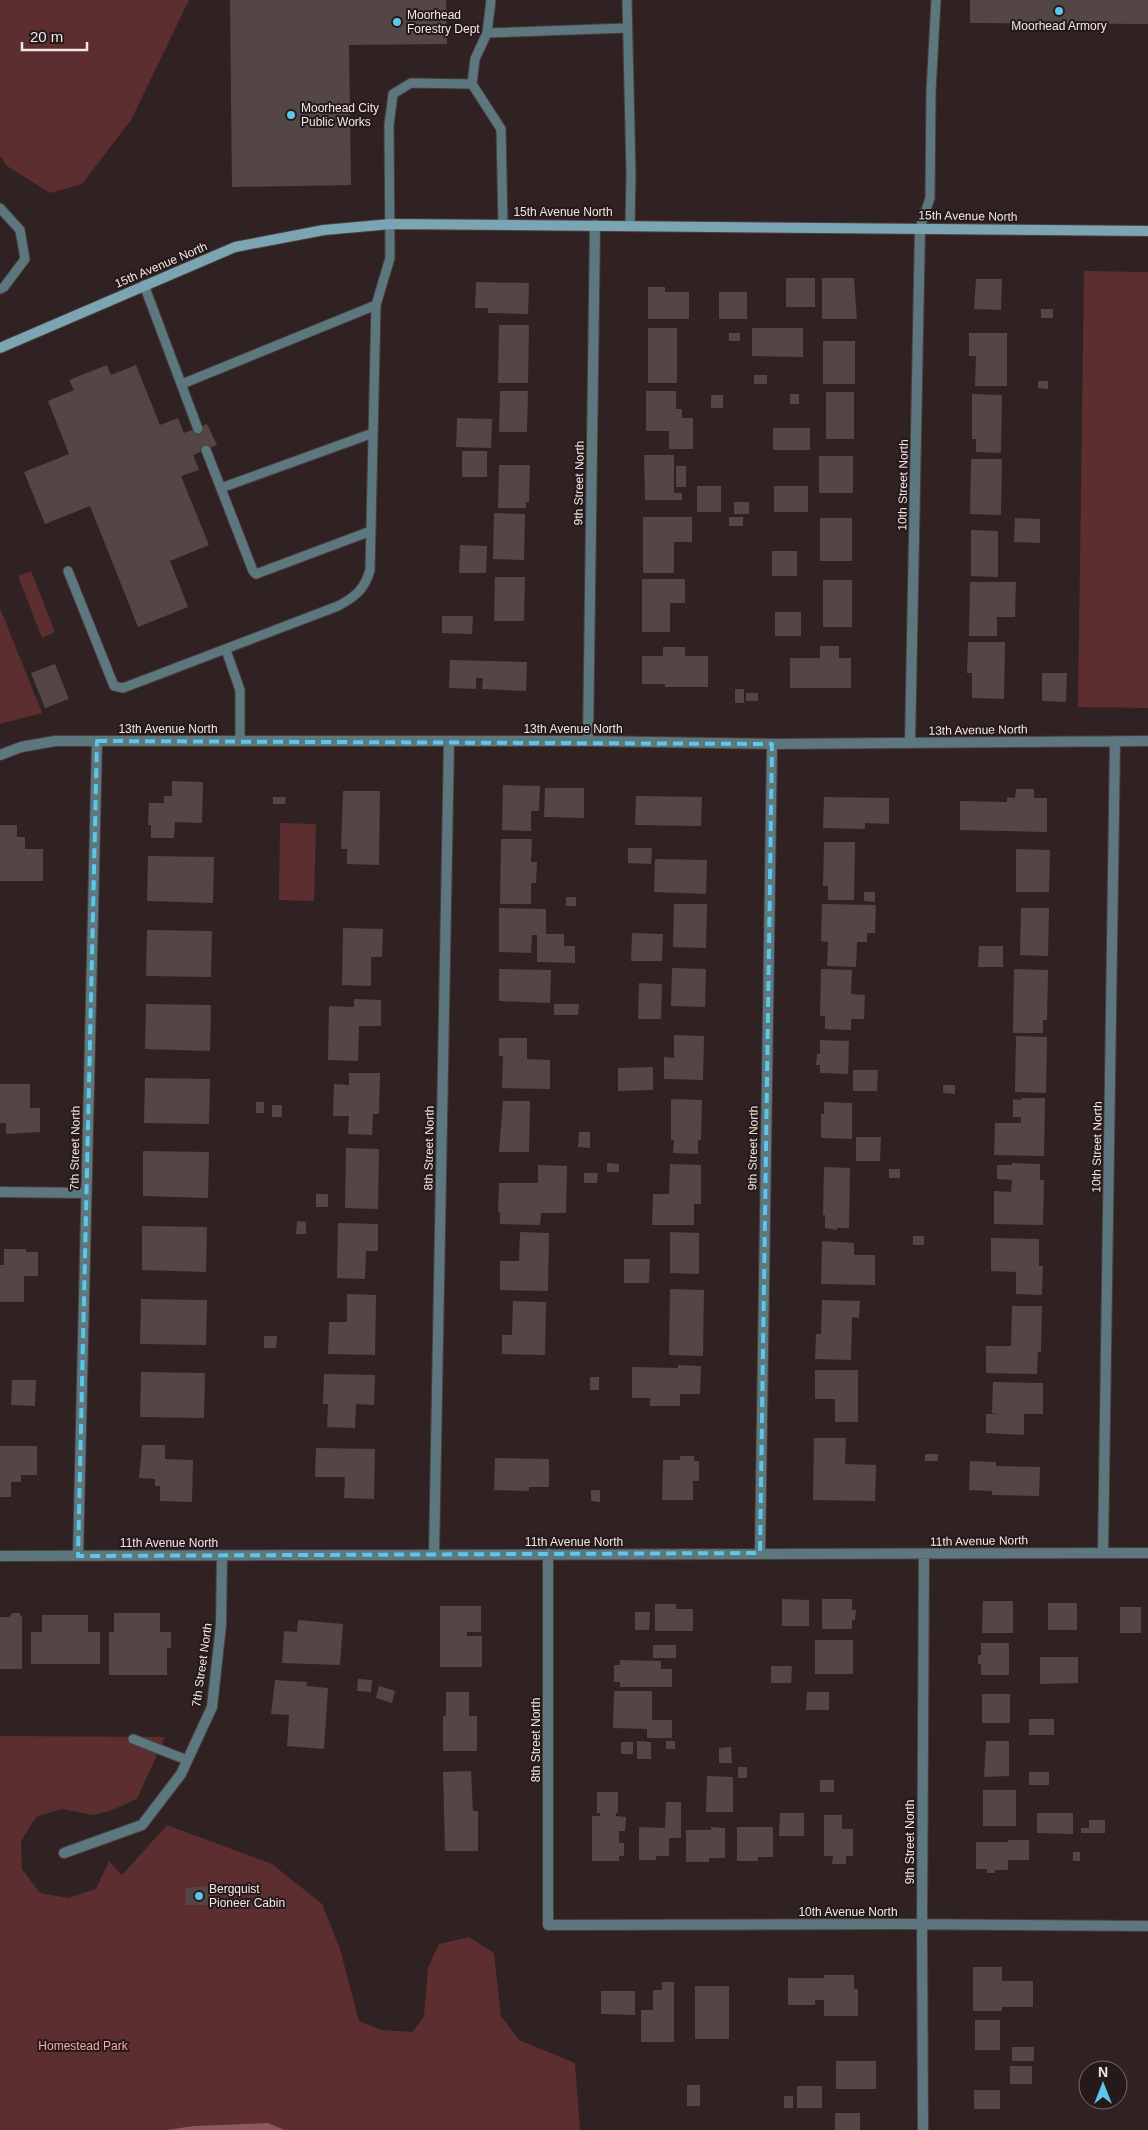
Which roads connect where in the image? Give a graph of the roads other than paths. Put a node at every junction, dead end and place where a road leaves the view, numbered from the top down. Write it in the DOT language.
graph roads {
  1 [pos="491,0"];
  2 [pos="627,0"];
  3 [pos="936,0"];
  4 [pos="627,28"];
  5 [pos="487,33"];
  6 [pos="472,84"];
  7 [pos="0,208"];
  8 [pos="391,224"];
  9 [pos="503,225"];
  10 [pos="595,225"];
  11 [pos="630,225"];
  12 [pos="920,228"];
  13 [pos="1148,231"];
  14 [pos="144,285"];
  15 [pos="0,289"];
  16 [pos="376,305"];
  17 [pos="0,348"];
  18 [pos="182,384"];
  19 [pos="198,429"];
  20 [pos="373,433"];
  21 [pos="206,450"];
  22 [pos="221,488"];
  23 [pos="371,531"];
  24 [pos="68,572"];
  25 [pos="226,650"];
  26 [pos="97,741"];
  27 [pos="240,741"];
  28 [pos="588,741"];
  29 [pos="1115,741"];
  30 [pos="449,742"];
  31 [pos="1148,742"];
  32 [pos="910,743"];
  33 [pos="772,744"];
  34 [pos="0,755"];
  35 [pos="0,1192"];
  36 [pos="86,1193"];
  37 [pos="760,1553"];
  38 [pos="1103,1553"];
  39 [pos="1148,1553"];
  40 [pos="548,1554"];
  41 [pos="924,1554"];
  42 [pos="434,1555"];
  43 [pos="0,1556"];
  44 [pos="78,1556"];
  45 [pos="222,1556"];
  46 [pos="133,1739"];
  47 [pos="187,1760"];
  48 [pos="64,1853"];
  49 [pos="922,1924"];
  50 [pos="548,1925"];
  51 [pos="1148,1926"];
  52 [pos="923,2130"];
  1 -- 5 [label="lane"];
  2 -- 4 [label="lane"];
  3 -- 12 [label="lane"];
  4 -- 5 [label="lane"];
  4 -- 11 [label="lane"];
  5 -- 6 [label="lane"];
  6 -- 8 [label="lane"];
  6 -- 9 [label="lane"];
  7 -- 15 [label="lane"];
  8 -- 9 [label="main road, 15th Avenue North"];
  8 -- 14 [label="main road, 15th Avenue North"];
  8 -- 16 [label="lane"];
  9 -- 10 [label="main road, 15th Avenue North"];
  10 -- 11 [label="main road, 15th Avenue North"];
  10 -- 28 [label="street, 9th Street North"];
  11 -- 12 [label="main road, 15th Avenue North"];
  12 -- 13 [label="main road, 15th Avenue North"];
  12 -- 32 [label="street, 10th Street North"];
  14 -- 17 [label="main road, 15th Avenue North"];
  14 -- 18 [label="lane"];
  16 -- 18 [label="lane"];
  16 -- 20 [label="lane"];
  18 -- 19 [label="lane"];
  20 -- 22 [label="lane"];
  20 -- 23 [label="lane"];
  21 -- 22 [label="lane"];
  22 -- 23 [label="lane"];
  23 -- 25 [label="lane"];
  24 -- 25 [label="lane"];
  25 -- 27 [label="lane"];
  26 -- 27 [label="street, 13th Avenue North"];
  26 -- 34 [label="street, 13th Avenue North"];
  26 -- 36 [label="street, 7th Street North"];
  27 -- 30 [label="street, 13th Avenue North"];
  28 -- 30 [label="street, 13th Avenue North"];
  28 -- 33 [label="street, 13th Avenue North"];
  29 -- 31 [label="street, 13th Avenue North"];
  29 -- 32 [label="street, 13th Avenue North"];
  29 -- 38 [label="street, 10th Street North"];
  30 -- 42 [label="street, 8th Street North"];
  32 -- 33 [label="street, 13th Avenue North"];
  33 -- 37 [label="street, 9th Street North"];
  35 -- 36 [label="street"];
  36 -- 44 [label="street, 7th Street North"];
  37 -- 40 [label="street, 11th Avenue North"];
  37 -- 41 [label="street, 11th Avenue North"];
  38 -- 39 [label="street, 11th Avenue North"];
  38 -- 41 [label="street, 11th Avenue North"];
  40 -- 42 [label="street, 11th Avenue North"];
  40 -- 50 [label="street, 8th Street North"];
  41 -- 49 [label="street, 9th Street North"];
  42 -- 45 [label="street, 11th Avenue North"];
  43 -- 44 [label="street, 11th Avenue North"];
  44 -- 45 [label="street, 11th Avenue North"];
  45 -- 47 [label="street, 7th Street North"];
  46 -- 47 [label="lane"];
  47 -- 48 [label="street, 7th Street North"];
  49 -- 50 [label="street, 10th Avenue North"];
  49 -- 51 [label="street, 10th Avenue North"];
  49 -- 52 [label="street, 9th Street North"];
}
